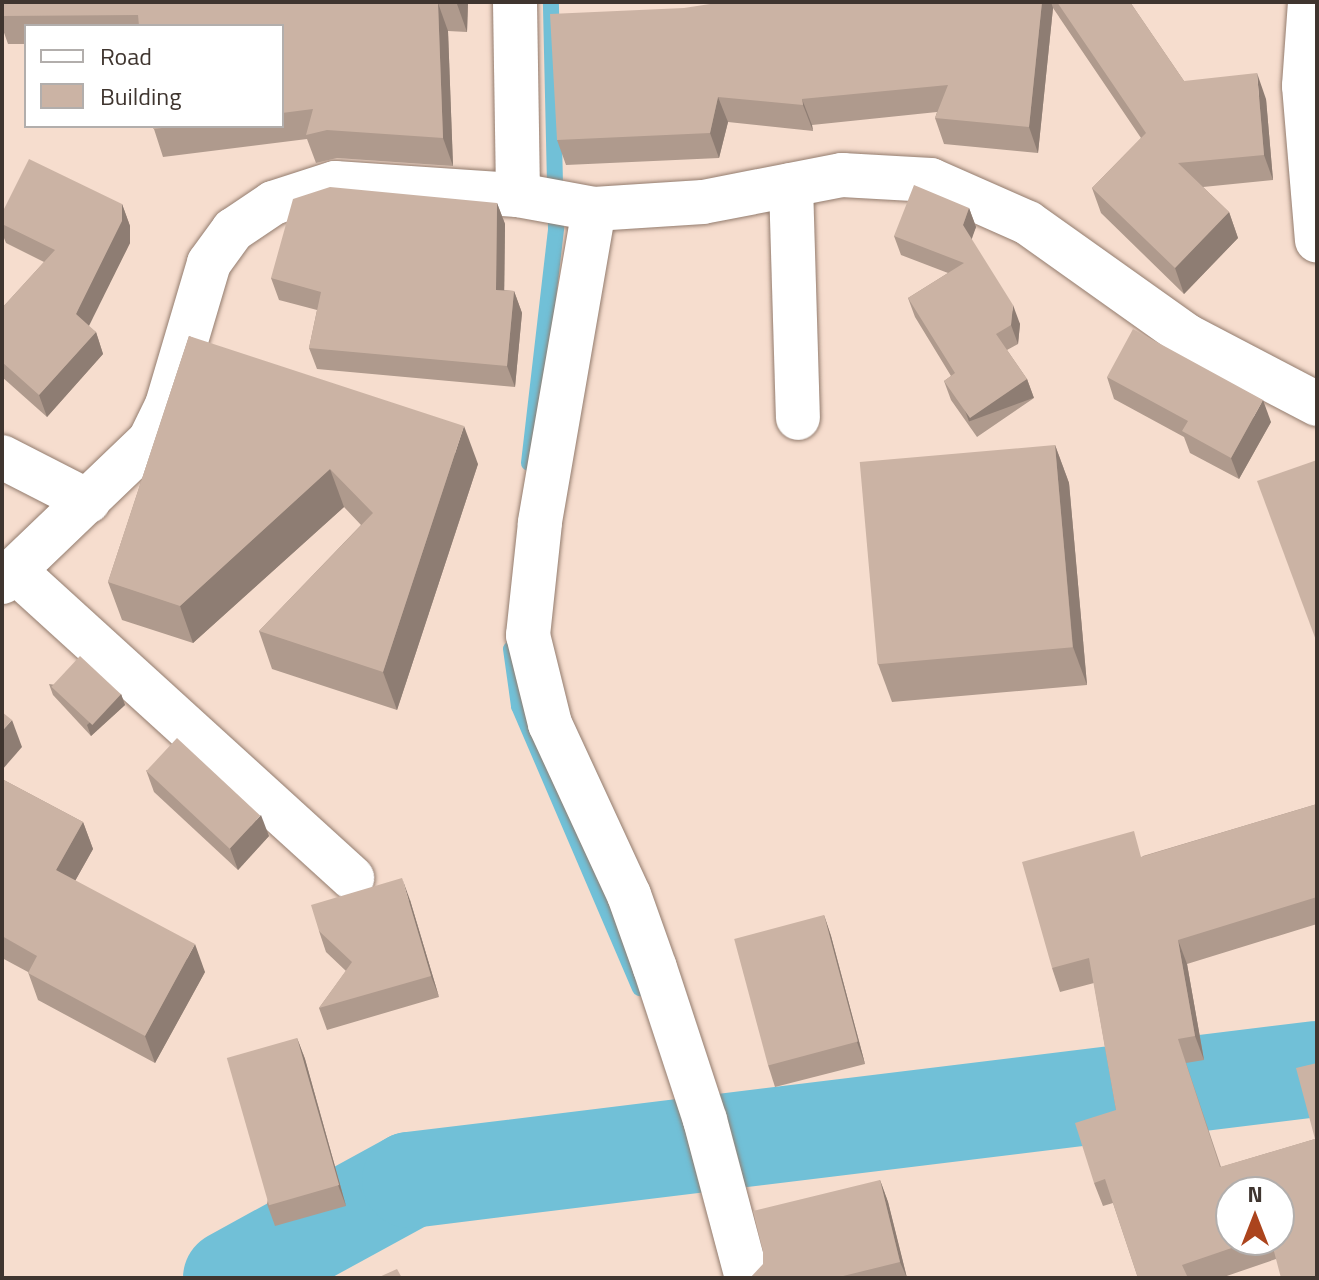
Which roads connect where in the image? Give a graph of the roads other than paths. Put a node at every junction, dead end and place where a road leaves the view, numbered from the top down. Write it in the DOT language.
graph roads {
  1 [pos="515,2"];
  2 [pos="1311,10"];
  3 [pos="791,185"];
  4 [pos="525,196"];
  5 [pos="586,208"];
  6 [pos="1317,235"];
  7 [pos="1317,404"];
  8 [pos="798,418"];
  9 [pos="2,457"];
  10 [pos="88,501"];
  11 [pos="9,576"];
  12 [pos="352,878"];
  13 [pos="747,1278"];
  1 -- 4 [label="street"];
  2 -- 6 [label="street"];
  3 -- 5 [label="street"];
  3 -- 7 [label="street"];
  3 -- 8 [label="street"];
  4 -- 5 [label="street"];
  4 -- 10 [label="street"];
  5 -- 13 [label="street"];
  9 -- 10 [label="street"];
  10 -- 11 [label="street"];
  11 -- 12 [label="street"];
}
